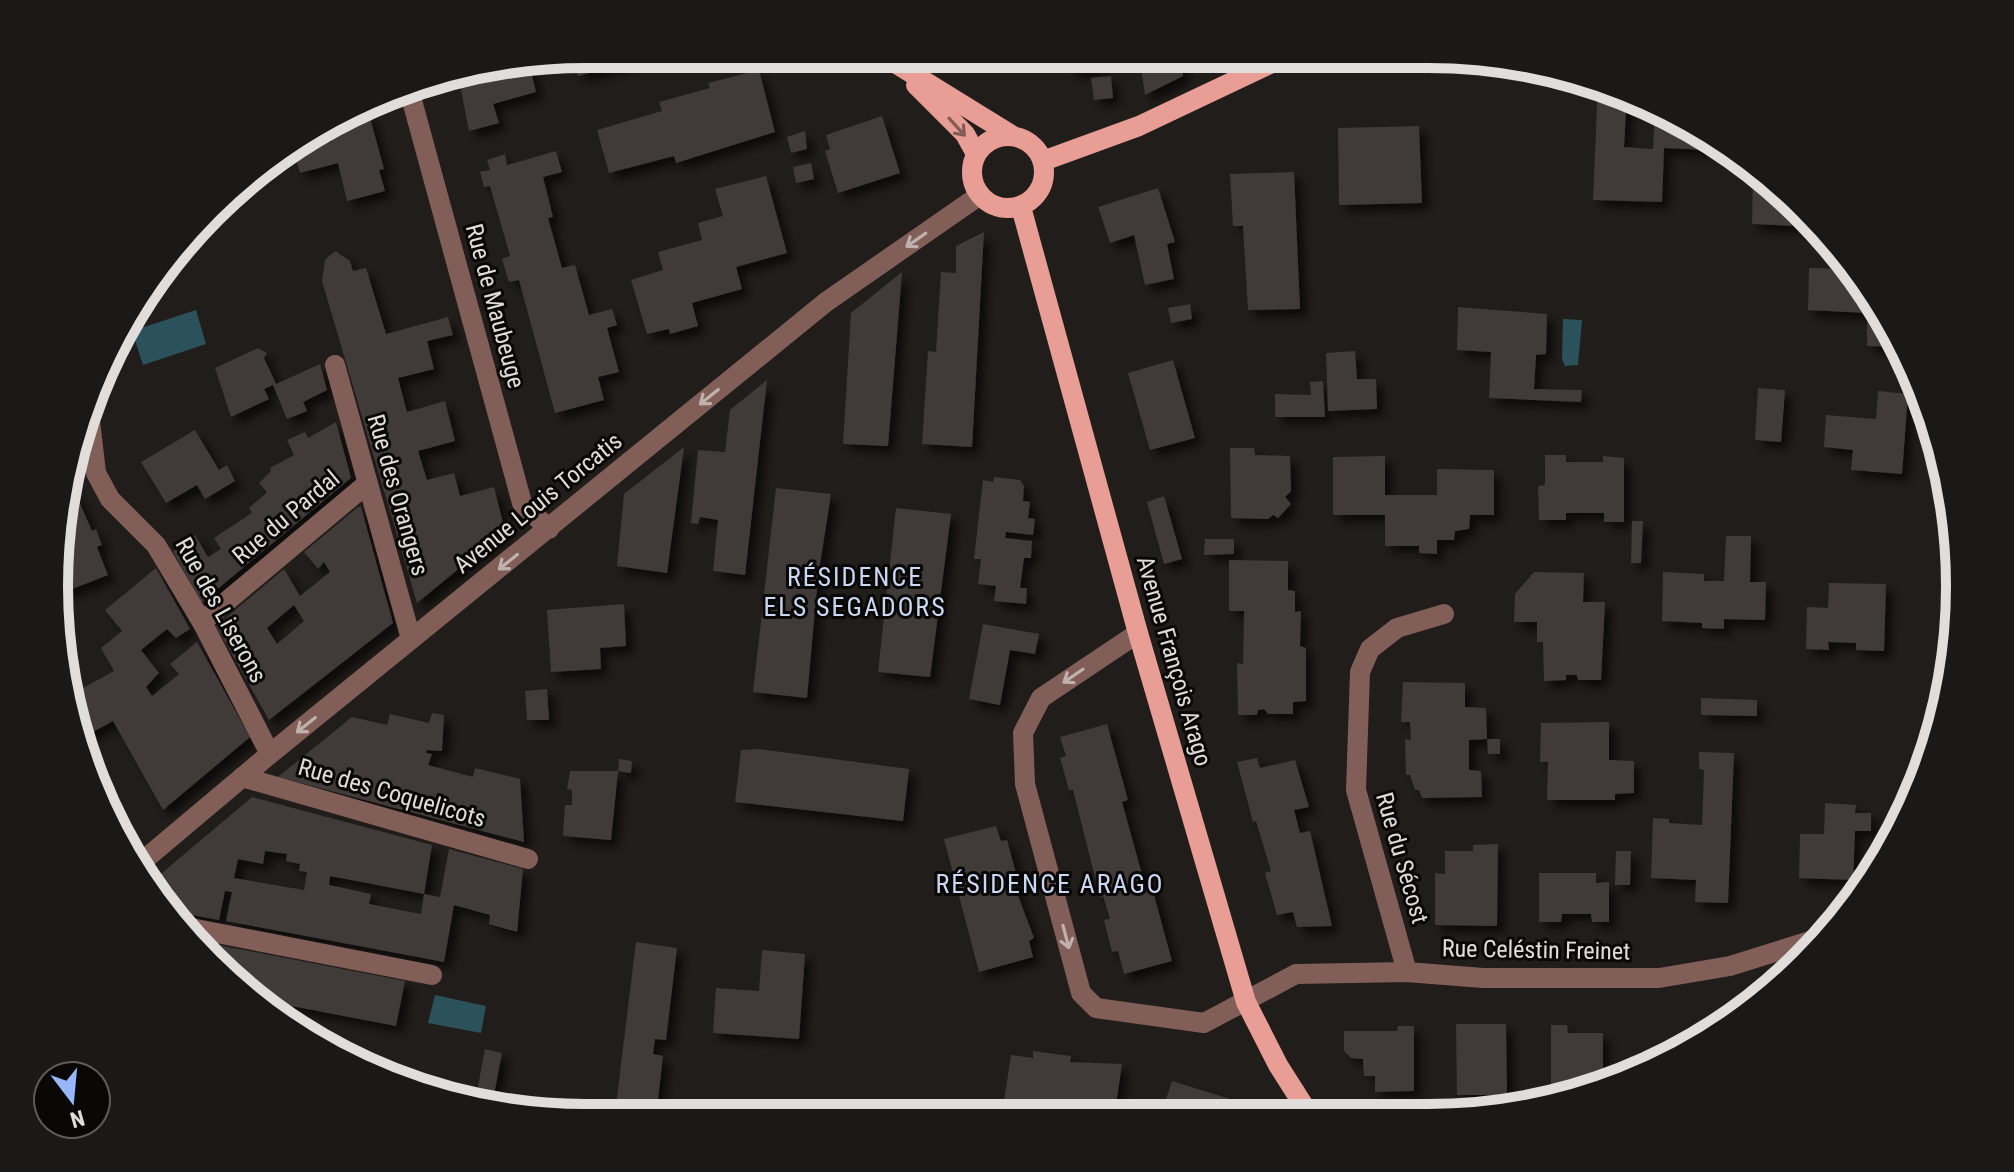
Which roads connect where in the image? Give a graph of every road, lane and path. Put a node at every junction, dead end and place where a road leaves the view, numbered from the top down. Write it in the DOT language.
graph roads {
  1 [pos="899,68"];
  2 [pos="904,68"];
  3 [pos="1262,68"];
  4 [pos="411,98"];
  5 [pos="1013,136"];
  6 [pos="976,154"];
  7 [pos="1043,161"];
  8 [pos="980,195"];
  9 [pos="1021,207"];
  10 [pos="335,365"];
  11 [pos="91,432"];
  12 [pos="368,483"];
  13 [pos="549,529"];
  14 [pos="1444,614"];
  15 [pos="202,622"];
  16 [pos="1138,633"];
  17 [pos="411,639"];
  18 [pos="270,754"];
  19 [pos="242,777"];
  20 [pos="145,859"];
  21 [pos="528,859"];
  22 [pos="198,929"];
  23 [pos="1802,943"];
  24 [pos="1407,972"];
  25 [pos="432,975"];
  26 [pos="1246,1002"];
  27 [pos="1303,1104"];
  1 -- 6 [label="main road, one-way"];
  2 -- 5 [label="main road"];
  3 -- 7 [label="main road"];
  4 -- 13 [label="street, Rue de Maubeuge"];
  5 -- 6 [label="main road"];
  5 -- 7 [label="main road"];
  6 -- 8 [label="main road"];
  7 -- 9 [label="main road"];
  8 -- 9 [label="main road"];
  8 -- 13 [label="street, Avenue Louis Torcatis, one-way"];
  9 -- 16 [label="main road, Avenue François Arago"];
  10 -- 12 [label="street, Rue des Orangers"];
  11 -- 15 [label="street, Rue des Liserons"];
  12 -- 15 [label="street, Rue du Pardal"];
  12 -- 17 [label="street, Rue des Orangers"];
  13 -- 17 [label="street, Avenue Louis Torcatis, one-way"];
  14 -- 24 [label="street, Rue du Sécost"];
  15 -- 18 [label="street, Rue des Liserons"];
  16 -- 26 [label="main road, Avenue François Arago"];
  16 -- 26 [label="street, Rue Celéstin Freinet, one-way"];
  17 -- 18 [label="street, Avenue Louis Torcatis, one-way"];
  18 -- 19 [label="street, Avenue Louis Torcatis"];
  19 -- 20 [label="street, Avenue Louis Torcatis"];
  19 -- 21 [label="street, Rue des Coquelicots"];
  22 -- 25 [label="street"];
  23 -- 24 [label="street, Rue Celéstin Freinet"];
  24 -- 26 [label="street, Rue Celéstin Freinet"];
  26 -- 27 [label="main road, Avenue François Arago"];
}
